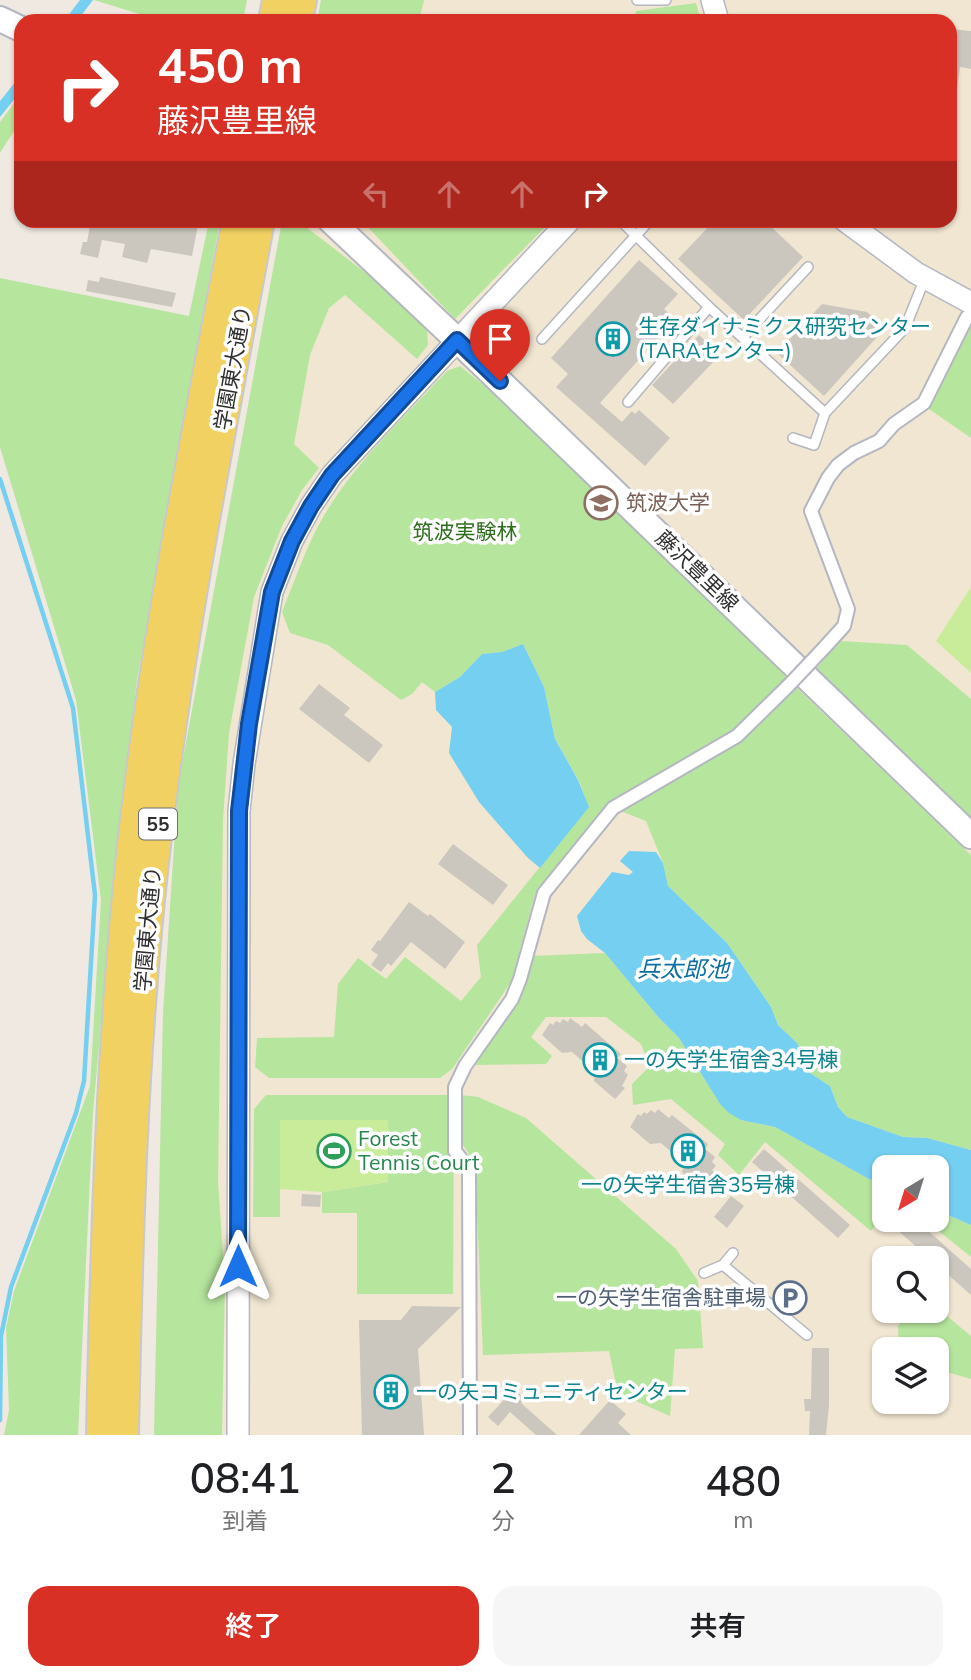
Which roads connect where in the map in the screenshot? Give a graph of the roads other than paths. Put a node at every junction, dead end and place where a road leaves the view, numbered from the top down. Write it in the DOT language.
graph roads {
  1 [pos="637,0"];
  2 [pos="666,0"];
  3 [pos="236,228"];
  4 [pos="259,228"];
  5 [pos="338,228"];
  6 [pos="562,228"];
  7 [pos="628,228"];
  8 [pos="643,228"];
  9 [pos="854,228"];
  10 [pos="636,236"];
  11 [pos="808,267"];
  12 [pos="925,278"];
  13 [pos="709,307"];
  14 [pos="969,310"];
  15 [pos="743,337"];
  16 [pos="542,339"];
  17 [pos="457,340"];
  18 [pos="628,402"];
  19 [pos="825,413"];
  20 [pos="793,438"];
  21 [pos="971,836"];
  22 [pos="733,1253"];
  23 [pos="723,1265"];
  24 [pos="704,1273"];
  25 [pos="807,1335"];
  26 [pos="102,1435"];
  27 [pos="124,1435"];
  28 [pos="238,1435"];
  29 [pos="470,1435"];
  1 -- 2 [label="lane"];
  3 -- 26 [label="main road, 学園東大通り / 55"];
  4 -- 27 [label="main road, 学園東大通り / 55"];
  5 -- 17 [label="main road, 藤沢豊里線"];
  6 -- 17 [label="street"];
  7 -- 10 [label="lane"];
  8 -- 10 [label="lane"];
  9 -- 12 [label="street"];
  10 -- 13 [label="lane"];
  10 -- 16 [label="lane"];
  11 -- 15 [label="lane"];
  12 -- 14 [label="street"];
  12 -- 19 [label="lane"];
  13 -- 15 [label="lane"];
  13 -- 18 [label="lane"];
  14 -- 29 [label="street, bridge"];
  15 -- 19 [label="lane"];
  17 -- 21 [label="main road, 藤沢豊里線"];
  17 -- 28 [label="street"];
  19 -- 20 [label="lane"];
  22 -- 23 [label="lane"];
  23 -- 24 [label="lane"];
  23 -- 25 [label="lane"];
}
